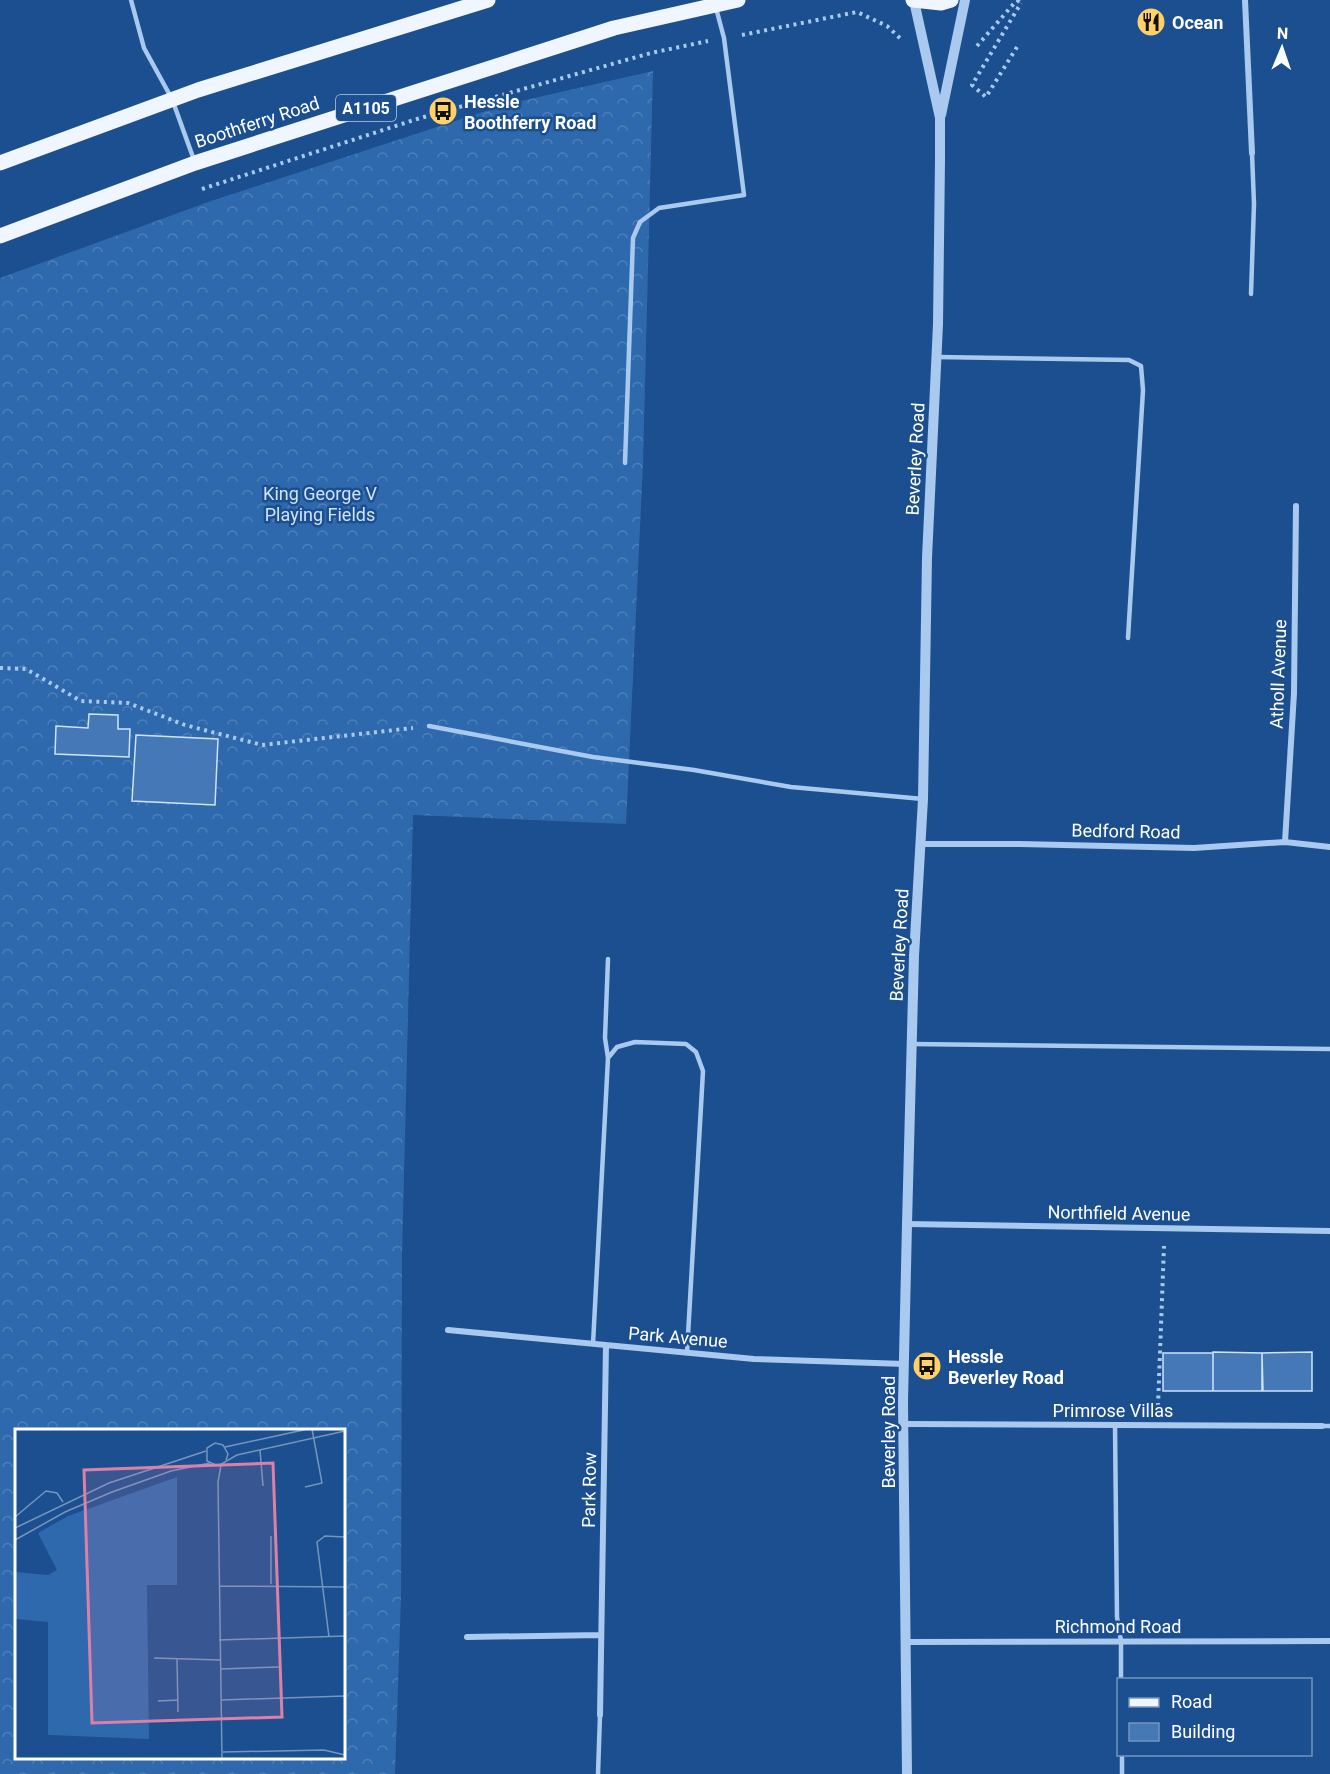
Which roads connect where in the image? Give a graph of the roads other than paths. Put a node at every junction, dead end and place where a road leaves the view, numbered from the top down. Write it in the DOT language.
graph roads {
  1 [pos="131,0"];
  2 [pos="488,0"];
  3 [pos="738,0"];
  4 [pos="914,0"];
  5 [pos="951,0"];
  6 [pos="965,0"];
  7 [pos="1245,0"];
  8 [pos="716,5"];
  9 [pos="172,99"];
  10 [pos="940,118"];
  11 [pos="1252,153"];
  12 [pos="195,163"];
  13 [pos="0,164"];
  14 [pos="0,236"];
  15 [pos="1251,294"];
  16 [pos="936,357"];
  17 [pos="625,463"];
  18 [pos="1296,506"];
  19 [pos="1128,638"];
  20 [pos="429,726"];
  21 [pos="923,800"];
  22 [pos="1285,842"];
  23 [pos="920,844"];
  24 [pos="1330,847"];
  25 [pos="608,959"];
  26 [pos="911,1044"];
  27 [pos="1330,1049"];
  28 [pos="608,1058"];
  29 [pos="907,1224"];
  30 [pos="1330,1231"];
  31 [pos="448,1330"];
  32 [pos="593,1344"];
  33 [pos="606,1345"];
  34 [pos="687,1353"];
  35 [pos="905,1364"];
  36 [pos="904,1424"];
  37 [pos="1115,1425"];
  38 [pos="1322,1426"];
  39 [pos="1330,1426"];
  40 [pos="602,1635"];
  41 [pos="467,1637"];
  42 [pos="1121,1641"];
  43 [pos="1330,1641"];
  44 [pos="907,1642"];
  45 [pos="1121,1678"];
  46 [pos="600,1715"];
  47 [pos="1122,1756"];
  48 [pos="598,1774"];
  49 [pos="907,1774"];
  50 [pos="1122,1774"];
  1 -- 9 [label="lane"];
  2 -- 9 [label="main road"];
  3 -- 8 [label="main road, Boothferry Road / A1105"];
  4 -- 5 [label="main road"];
  4 -- 10 [label="street, Beverley Road"];
  6 -- 10 [label="street, Beverley Road"];
  7 -- 11 [label="street"];
  8 -- 12 [label="main road, Boothferry Road / A1105"];
  8 -- 17 [label="lane"];
  9 -- 12 [label="lane"];
  9 -- 13 [label="main road"];
  10 -- 16 [label="street, Beverley Road"];
  11 -- 15 [label="lane"];
  12 -- 14 [label="main road, Boothferry Road / A1105"];
  16 -- 19 [label="lane"];
  16 -- 21 [label="street, Beverley Road"];
  18 -- 22 [label="street, Atholl Avenue"];
  20 -- 21 [label="lane"];
  21 -- 23 [label="street, Beverley Road"];
  22 -- 23 [label="street, Bedford Road"];
  22 -- 24 [label="street, Bedford Road"];
  23 -- 26 [label="street, Beverley Road"];
  25 -- 28 [label="lane"];
  26 -- 27 [label="lane"];
  26 -- 29 [label="street, Beverley Road"];
  28 -- 32 [label="lane"];
  28 -- 34 [label="lane"];
  29 -- 30 [label="street, Northfield Avenue"];
  29 -- 35 [label="street, Beverley Road"];
  31 -- 32 [label="street, Park Avenue"];
  32 -- 33 [label="street, Park Avenue"];
  33 -- 34 [label="street, Park Avenue"];
  33 -- 40 [label="street, Park Row"];
  34 -- 35 [label="street, Park Avenue"];
  35 -- 36 [label="street, Beverley Road"];
  36 -- 37 [label="street, Primrose Villas"];
  36 -- 44 [label="street, Beverley Road"];
  37 -- 38 [label="street, Primrose Villas"];
  37 -- 42 [label="lane"];
  38 -- 39 [label="lane"];
  40 -- 41 [label="street"];
  40 -- 46 [label="street, Park Row"];
  42 -- 43 [label="street, Richmond Road"];
  42 -- 44 [label="street, Richmond Road"];
  42 -- 45 [label="lane"];
  44 -- 49 [label="street, Beverley Road"];
  46 -- 48 [label="lane"];
  47 -- 50 [label="lane"];
}
